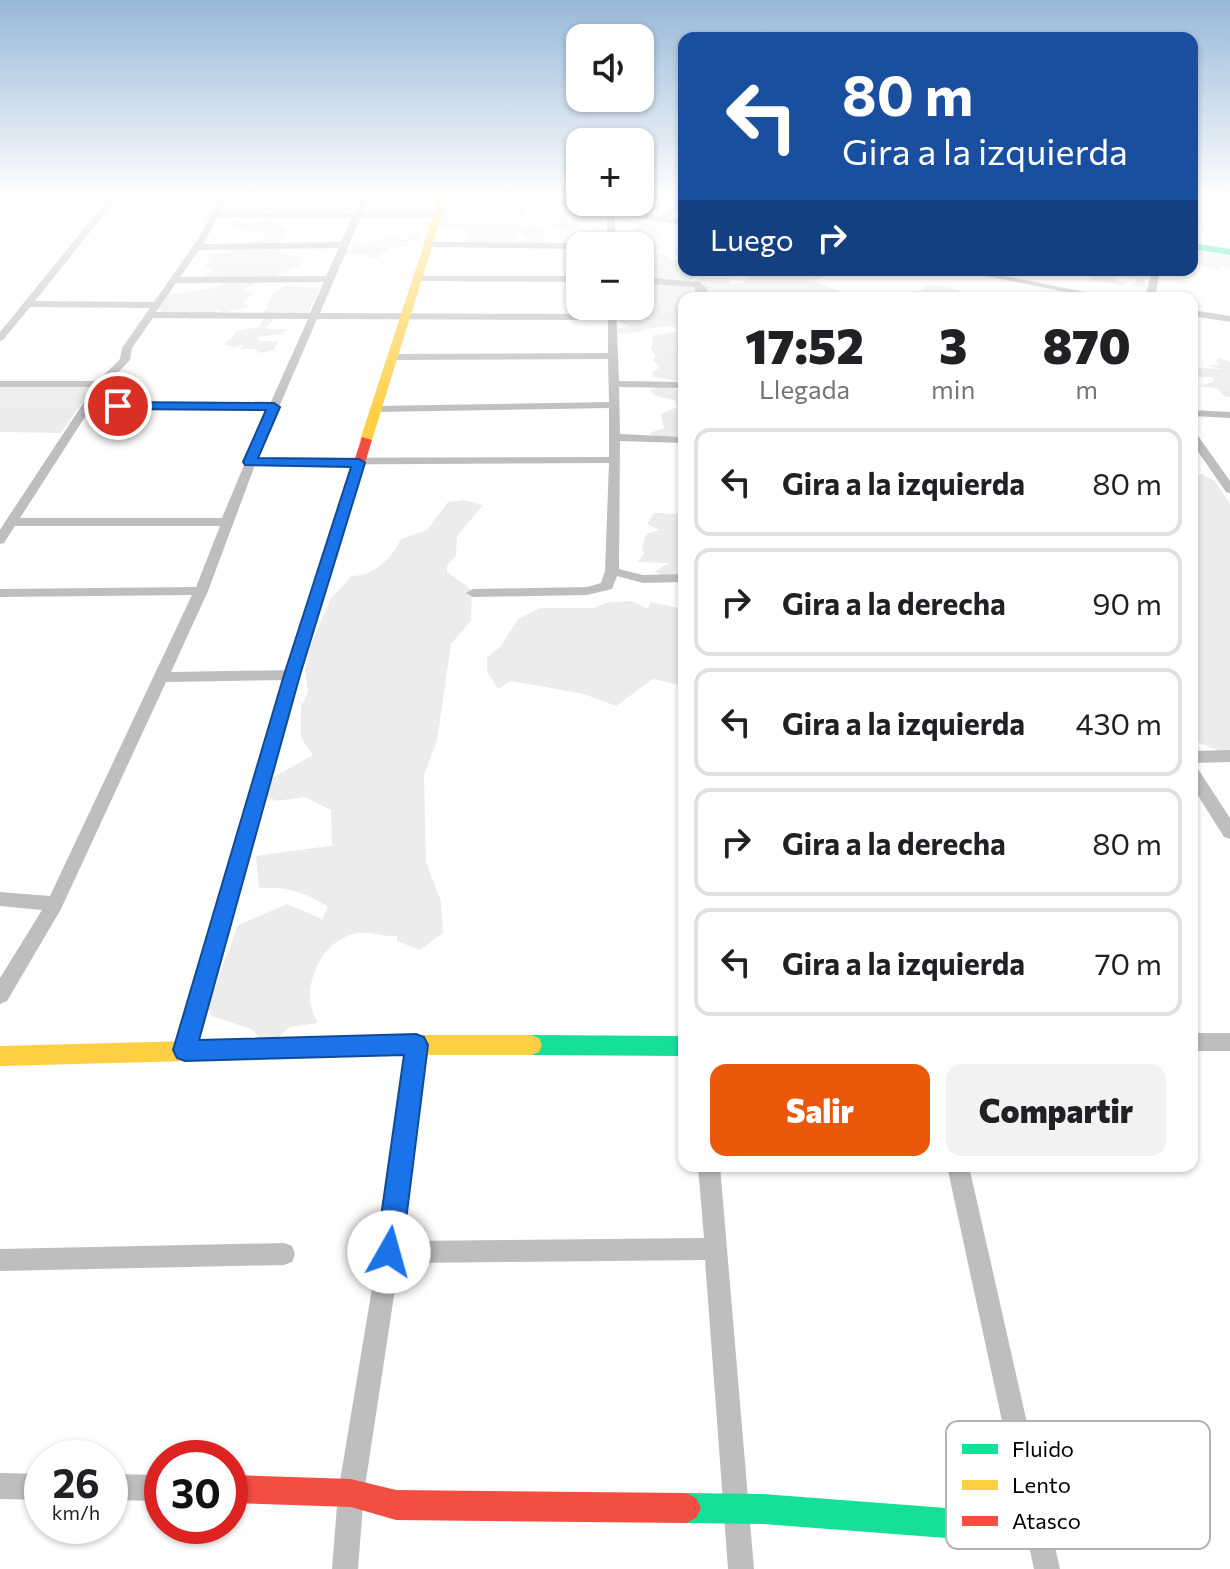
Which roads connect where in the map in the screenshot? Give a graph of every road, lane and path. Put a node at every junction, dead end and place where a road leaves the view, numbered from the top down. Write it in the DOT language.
graph roads {
  1 [pos="54,271"];
  2 [pos="180,271"];
  3 [pos="333,271"];
  4 [pos="420,271"];
  5 [pos="1011,276"];
  6 [pos="330,279"];
  7 [pos="417,279"];
  8 [pos="566,279"];
  9 [pos="174,280"];
  10 [pos="654,281"];
  11 [pos="700,292"];
  12 [pos="1089,292"];
  13 [pos="27,304"];
  14 [pos="157,305"];
  15 [pos="566,313"];
  16 [pos="1198,314"];
  17 [pos="150,315"];
  18 [pos="315,317"];
  19 [pos="405,317"];
  20 [pos="1230,319"];
  21 [pos="613,320"];
  22 [pos="0,338"];
  23 [pos="612,356"];
  24 [pos="392,357"];
  25 [pos="0,384"];
  26 [pos="101,384"];
  27 [pos="614,384"];
  28 [pos="678,385"];
  29 [pos="614,405"];
  30 [pos="87,406"];
  31 [pos="274,407"];
  32 [pos="376,409"];
  33 [pos="1198,413"];
  34 [pos="1230,415"];
  35 [pos="614,437"];
  36 [pos="678,440"];
  37 [pos="1198,447"];
  38 [pos="614,460"];
  39 [pos="250,462"];
  40 [pos="359,463"];
  41 [pos="1230,489"];
  42 [pos="11,522"];
  43 [pos="227,522"];
  44 [pos="0,540"];
  45 [pos="612,571"];
  46 [pos="678,578"];
  47 [pos="201,591"];
  48 [pos="0,593"];
  49 [pos="473,593"];
  50 [pos="292,675"];
  51 [pos="161,677"];
  52 [pos="1230,756"];
  53 [pos="1198,757"];
  54 [pos="1198,782"];
  55 [pos="1230,832"];
  56 [pos="0,899"];
  57 [pos="55,904"];
  58 [pos="0,995"];
  59 [pos="1198,1042"];
  60 [pos="1230,1042"];
  61 [pos="416,1045"];
  62 [pos="678,1046"];
  63 [pos="185,1050"];
  64 [pos="0,1056"];
  65 [pos="710,1172"];
  66 [pos="959,1172"];
  67 [pos="716,1249"];
  68 [pos="389,1252"];
  69 [pos="284,1254"];
  70 [pos="0,1260"];
  71 [pos="1015,1421"];
  72 [pos="0,1486"];
  73 [pos="24,1487"];
  74 [pos="248,1490"];
  75 [pos="351,1493"];
  76 [pos="736,1510"];
  77 [pos="946,1523"];
  78 [pos="1043,1549"];
  79 [pos="345,1569"];
  80 [pos="741,1569"];
  81 [pos="1047,1569"];
  1 -- 13 [label="street"];
  2 -- 9 [label="street"];
  3 -- 6 [label="street"];
  4 -- 7 [label="street"];
  5 -- 12 [label="street"];
  6 -- 9 [label="street"];
  6 -- 18 [label="street"];
  7 -- 8 [label="street"];
  7 -- 19 [label="street"];
  9 -- 14 [label="street"];
  10 -- 11 [label="street"];
  13 -- 14 [label="street"];
  13 -- 22 [label="street"];
  14 -- 17 [label="street"];
  15 -- 19 [label="street"];
  16 -- 20 [label="street"];
  17 -- 18 [label="street"];
  17 -- 26 [label="street"];
  18 -- 19 [label="street"];
  18 -- 31 [label="street"];
  19 -- 24 [label="street"];
  21 -- 23 [label="street"];
  23 -- 24 [label="street"];
  23 -- 27 [label="street"];
  24 -- 32 [label="street"];
  25 -- 26 [label="street"];
  26 -- 30 [label="street"];
  27 -- 28 [label="street"];
  27 -- 29 [label="street"];
  29 -- 32 [label="street"];
  29 -- 35 [label="street"];
  30 -- 31 [label="street"];
  30 -- 42 [label="street"];
  31 -- 39 [label="street"];
  32 -- 40 [label="street"];
  33 -- 34 [label="street"];
  35 -- 36 [label="street"];
  35 -- 38 [label="street"];
  37 -- 41 [label="street"];
  38 -- 40 [label="street"];
  38 -- 45 [label="street"];
  39 -- 40 [label="street"];
  39 -- 43 [label="street"];
  40 -- 50 [label="street"];
  42 -- 43 [label="street"];
  42 -- 44 [label="street"];
  43 -- 47 [label="street"];
  45 -- 46 [label="street"];
  45 -- 49 [label="street"];
  47 -- 48 [label="street"];
  47 -- 51 [label="street"];
  50 -- 51 [label="street"];
  50 -- 63 [label="street"];
  51 -- 57 [label="street"];
  52 -- 53 [label="street"];
  54 -- 55 [label="street"];
  56 -- 57 [label="street"];
  57 -- 58 [label="street"];
  59 -- 60 [label="street"];
  61 -- 62 [label="street"];
  61 -- 63 [label="street"];
  61 -- 68 [label="street"];
  63 -- 64 [label="street"];
  65 -- 67 [label="street"];
  66 -- 71 [label="street"];
  67 -- 68 [label="street"];
  67 -- 76 [label="street"];
  68 -- 75 [label="street"];
  69 -- 70 [label="street"];
  72 -- 73 [label="street"];
  74 -- 75 [label="street"];
  75 -- 76 [label="street"];
  75 -- 79 [label="street"];
  76 -- 77 [label="street"];
  76 -- 80 [label="street"];
  78 -- 81 [label="street"];
}
